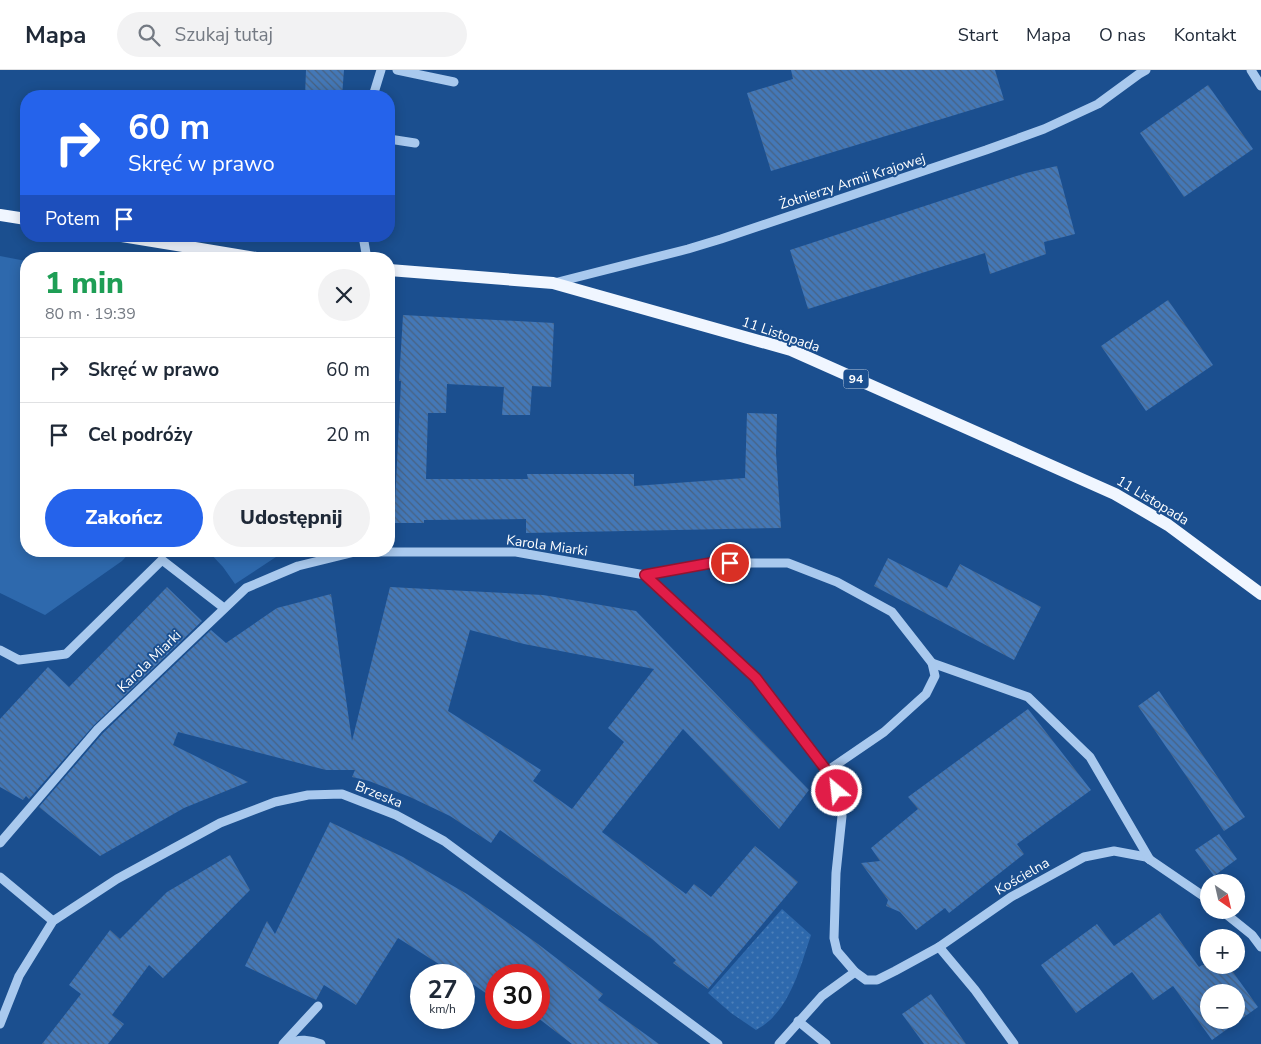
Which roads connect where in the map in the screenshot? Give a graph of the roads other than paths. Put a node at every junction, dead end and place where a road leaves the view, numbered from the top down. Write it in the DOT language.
graph roads {
  1 [pos="380,70"];
  2 [pos="397,70"];
  3 [pos="1146,70"];
  4 [pos="1251,70"];
  5 [pos="454,82"];
  6 [pos="1261,86"];
  7 [pos="375,90"];
  8 [pos="395,140"];
  9 [pos="415,143"];
  10 [pos="0,215"];
  11 [pos="20,218"];
  12 [pos="159,242"];
  13 [pos="219,252"];
  14 [pos="395,270"];
  15 [pos="553,283"];
  16 [pos="395,551"];
  17 [pos="332,557"];
  18 [pos="645,575"];
  19 [pos="1261,594"];
  20 [pos="224,608"];
  21 [pos="0,650"];
  22 [pos="932,663"];
  23 [pos="827,771"];
  24 [pos="0,843"];
  25 [pos="1151,861"];
  26 [pos="0,877"];
  27 [pos="1200,894"];
  28 [pos="1232,919"];
  29 [pos="53,921"];
  30 [pos="939,946"];
  31 [pos="1261,946"];
  32 [pos="854,972"];
  33 [pos="318,1006"];
  34 [pos="798,1021"];
  35 [pos="0,1024"];
  36 [pos="283,1044"];
  37 [pos="289,1044"];
  38 [pos="322,1044"];
  39 [pos="718,1044"];
  40 [pos="779,1044"];
  41 [pos="826,1044"];
  42 [pos="1014,1044"];
  1 -- 7 [label="street"];
  2 -- 5 [label="street"];
  3 -- 15 [label="street, Żołnierzy Armii Krajowej"];
  4 -- 6 [label="street"];
  8 -- 9 [label="street"];
  10 -- 11 [label="main road"];
  12 -- 13 [label="main road"];
  14 -- 15 [label="main road, 11 Listopada / 94"];
  15 -- 19 [label="main road, 11 Listopada / 94"];
  16 -- 18 [label="street, Karola Miarki"];
  17 -- 20 [label="street, Karola Miarki"];
  18 -- 22 [label="street"];
  18 -- 23 [label="street"];
  20 -- 21 [label="street"];
  20 -- 24 [label="street, Karola Miarki"];
  22 -- 23 [label="street"];
  22 -- 25 [label="street"];
  23 -- 32 [label="street"];
  25 -- 27 [label="street, Kościelna"];
  25 -- 30 [label="street, Kościelna"];
  26 -- 29 [label="street"];
  28 -- 31 [label="street"];
  29 -- 35 [label="street, Brzeska"];
  29 -- 39 [label="street, Brzeska"];
  30 -- 32 [label="street, Kościelna"];
  30 -- 42 [label="street"];
  32 -- 34 [label="street"];
  33 -- 36 [label="street"];
  34 -- 40 [label="street"];
  34 -- 41 [label="street"];
  37 -- 38 [label="street"];
}
